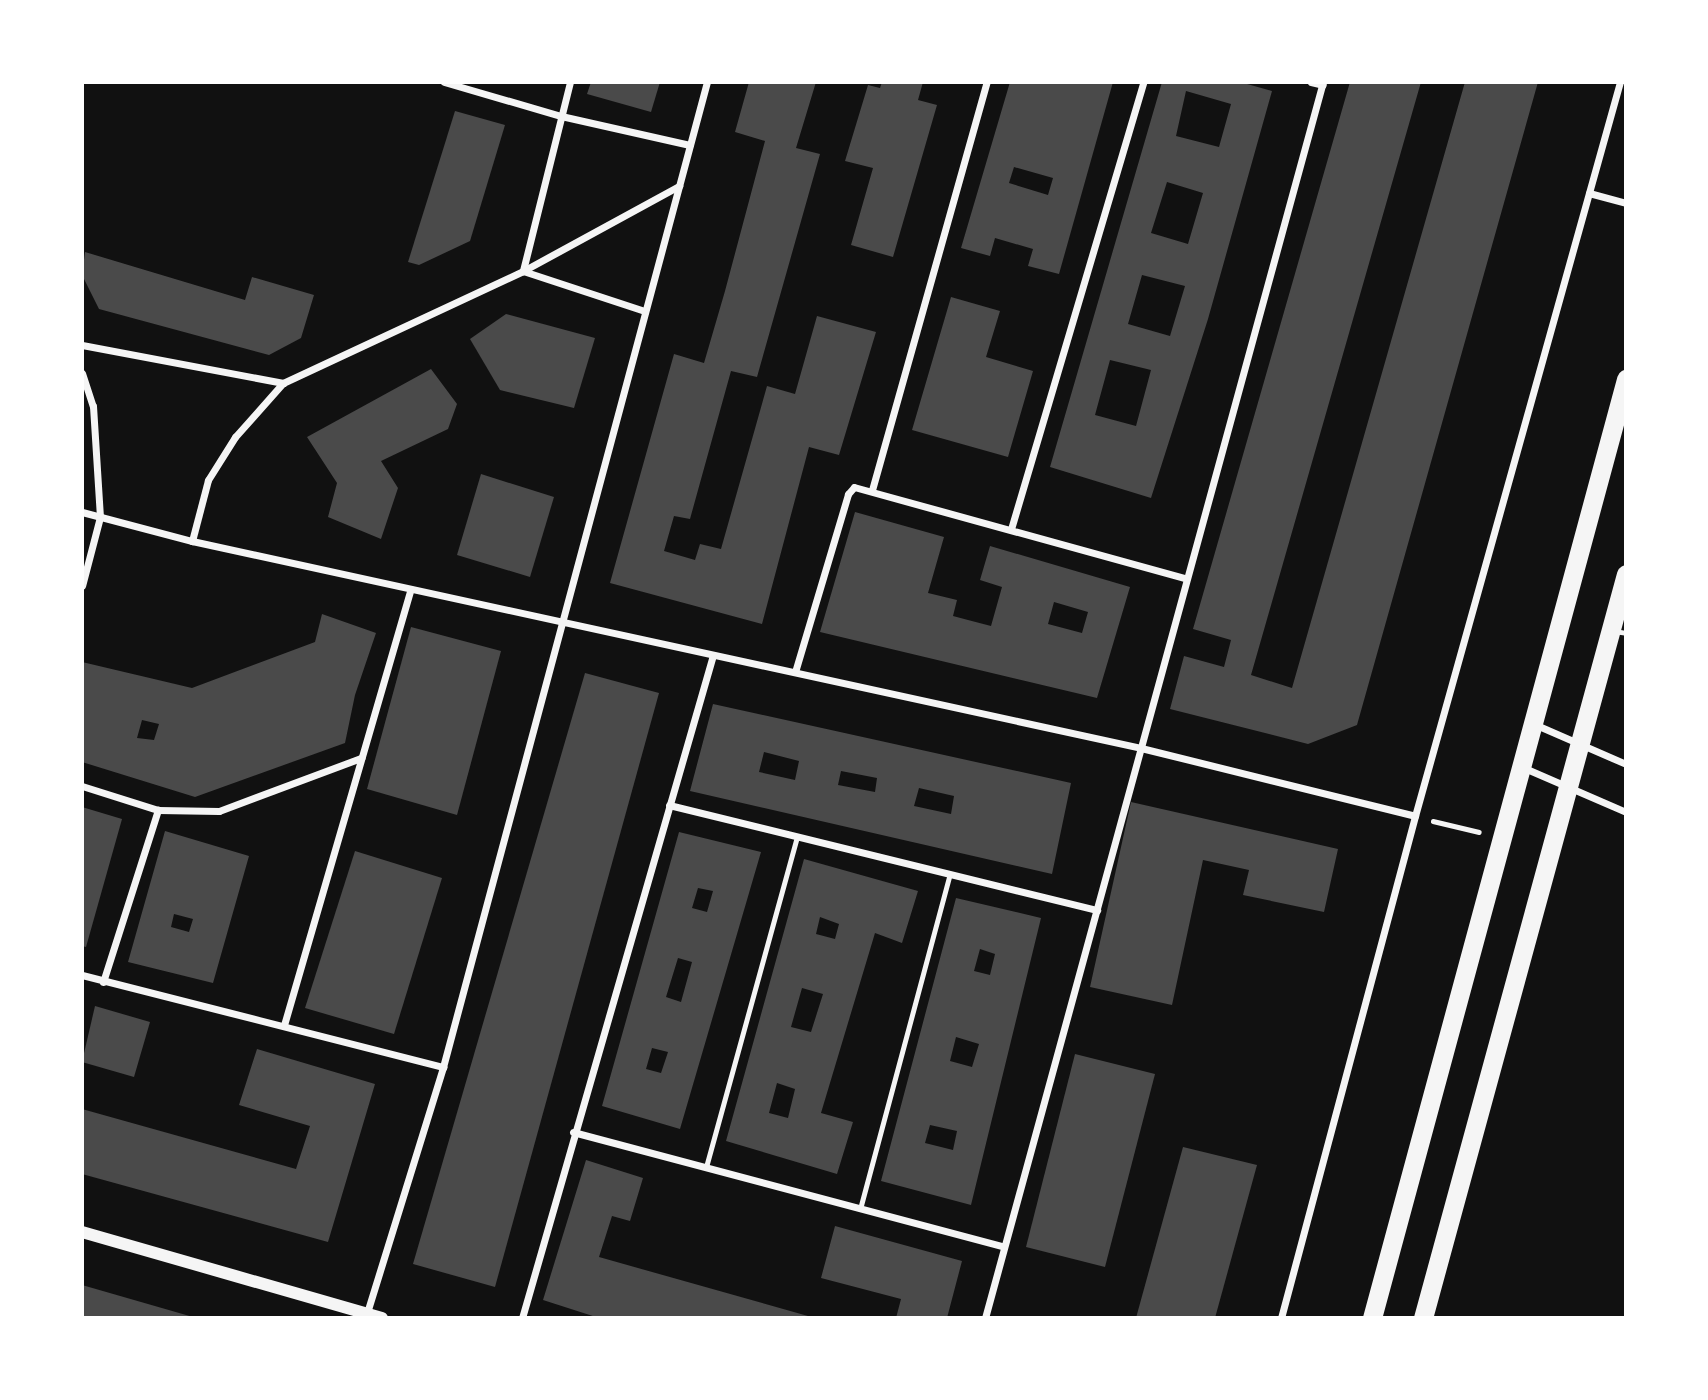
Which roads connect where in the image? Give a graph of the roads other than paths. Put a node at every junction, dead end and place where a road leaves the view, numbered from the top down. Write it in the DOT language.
graph roads {
  1 [pos="444,82"];
  2 [pos="570,82"];
  3 [pos="707,82"];
  4 [pos="987,82"];
  5 [pos="1143,82"];
  6 [pos="1311,82"];
  7 [pos="1620,82"];
  8 [pos="1323,84"];
  9 [pos="561,116"];
  10 [pos="690,145"];
  11 [pos="679,186"];
  12 [pos="1589,192"];
  13 [pos="1626,203"];
  14 [pos="523,271"];
  15 [pos="645,311"];
  16 [pos="82,345"];
  17 [pos="82,373"];
  18 [pos="1626,379"];
  19 [pos="283,383"];
  20 [pos="872,490"];
  21 [pos="82,512"];
  22 [pos="100,517"];
  23 [pos="1011,529"];
  24 [pos="192,541"];
  25 [pos="1626,574"];
  26 [pos="1188,579"];
  27 [pos="82,586"];
  28 [pos="411,589"];
  29 [pos="562,622"];
  30 [pos="1618,632"];
  31 [pos="713,654"];
  32 [pos="795,672"];
  33 [pos="1533,723"];
  34 [pos="1580,744"];
  35 [pos="1141,748"];
  36 [pos="361,758"];
  37 [pos="1626,764"];
  38 [pos="1522,767"];
  39 [pos="82,786"];
  40 [pos="1569,787"];
  41 [pos="669,805"];
  42 [pos="158,810"];
  43 [pos="1626,813"];
  44 [pos="1415,816"];
  45 [pos="797,837"];
  46 [pos="950,874"];
  47 [pos="1097,910"];
  48 [pos="82,975"];
  49 [pos="103,982"];
  50 [pos="284,1025"];
  51 [pos="443,1067"];
  52 [pos="573,1132"];
  53 [pos="706,1167"];
  54 [pos="860,1209"];
  55 [pos="82,1232"];
  56 [pos="1004,1247"];
  57 [pos="366,1316"];
  58 [pos="382,1318"];
  59 [pos="522,1318"];
  60 [pos="985,1318"];
  61 [pos="1281,1318"];
  62 [pos="1372,1318"];
  63 [pos="1423,1318"];
  1 -- 9 [label="street"];
  2 -- 9 [label="street"];
  3 -- 10 [label="street"];
  4 -- 20 [label="street"];
  5 -- 23 [label="street"];
  6 -- 8 [label="street"];
  7 -- 12 [label="street"];
  8 -- 26 [label="street"];
  9 -- 10 [label="street"];
  9 -- 14 [label="street"];
  10 -- 11 [label="street"];
  11 -- 14 [label="street"];
  11 -- 15 [label="street"];
  12 -- 13 [label="street"];
  12 -- 44 [label="street"];
  14 -- 15 [label="street"];
  14 -- 19 [label="street"];
  15 -- 29 [label="street"];
  16 -- 19 [label="street"];
  17 -- 22 [label="street"];
  18 -- 33 [label="highway"];
  19 -- 24 [label="street"];
  20 -- 23 [label="street"];
  20 -- 32 [label="street"];
  21 -- 22 [label="street"];
  22 -- 24 [label="street"];
  22 -- 27 [label="street"];
  23 -- 26 [label="street"];
  24 -- 28 [label="street"];
  25 -- 30 [label="highway"];
  26 -- 35 [label="street"];
  28 -- 29 [label="street"];
  28 -- 36 [label="street"];
  29 -- 31 [label="street"];
  29 -- 51 [label="street"];
  30 -- 34 [label="highway"];
  31 -- 32 [label="street"];
  31 -- 41 [label="street"];
  32 -- 35 [label="street"];
  33 -- 34 [label="street"];
  33 -- 38 [label="highway"];
  34 -- 37 [label="street"];
  34 -- 40 [label="highway"];
  35 -- 44 [label="street"];
  35 -- 47 [label="street"];
  36 -- 42 [label="street"];
  36 -- 50 [label="street"];
  38 -- 40 [label="street"];
  38 -- 62 [label="highway"];
  39 -- 42 [label="street"];
  40 -- 43 [label="street"];
  40 -- 63 [label="highway"];
  41 -- 45 [label="street"];
  41 -- 52 [label="street"];
  42 -- 49 [label="street"];
  44 -- 61 [label="street"];
  45 -- 46 [label="street"];
  45 -- 53 [label="lane"];
  46 -- 47 [label="street"];
  46 -- 54 [label="lane"];
  47 -- 56 [label="street"];
  48 -- 49 [label="street"];
  49 -- 50 [label="street"];
  50 -- 51 [label="street"];
  51 -- 57 [label="street"];
  52 -- 53 [label="street"];
  52 -- 59 [label="street"];
  53 -- 54 [label="street"];
  54 -- 56 [label="street"];
  55 -- 57 [label="street"];
  56 -- 60 [label="street"];
  57 -- 58 [label="street"];
}
